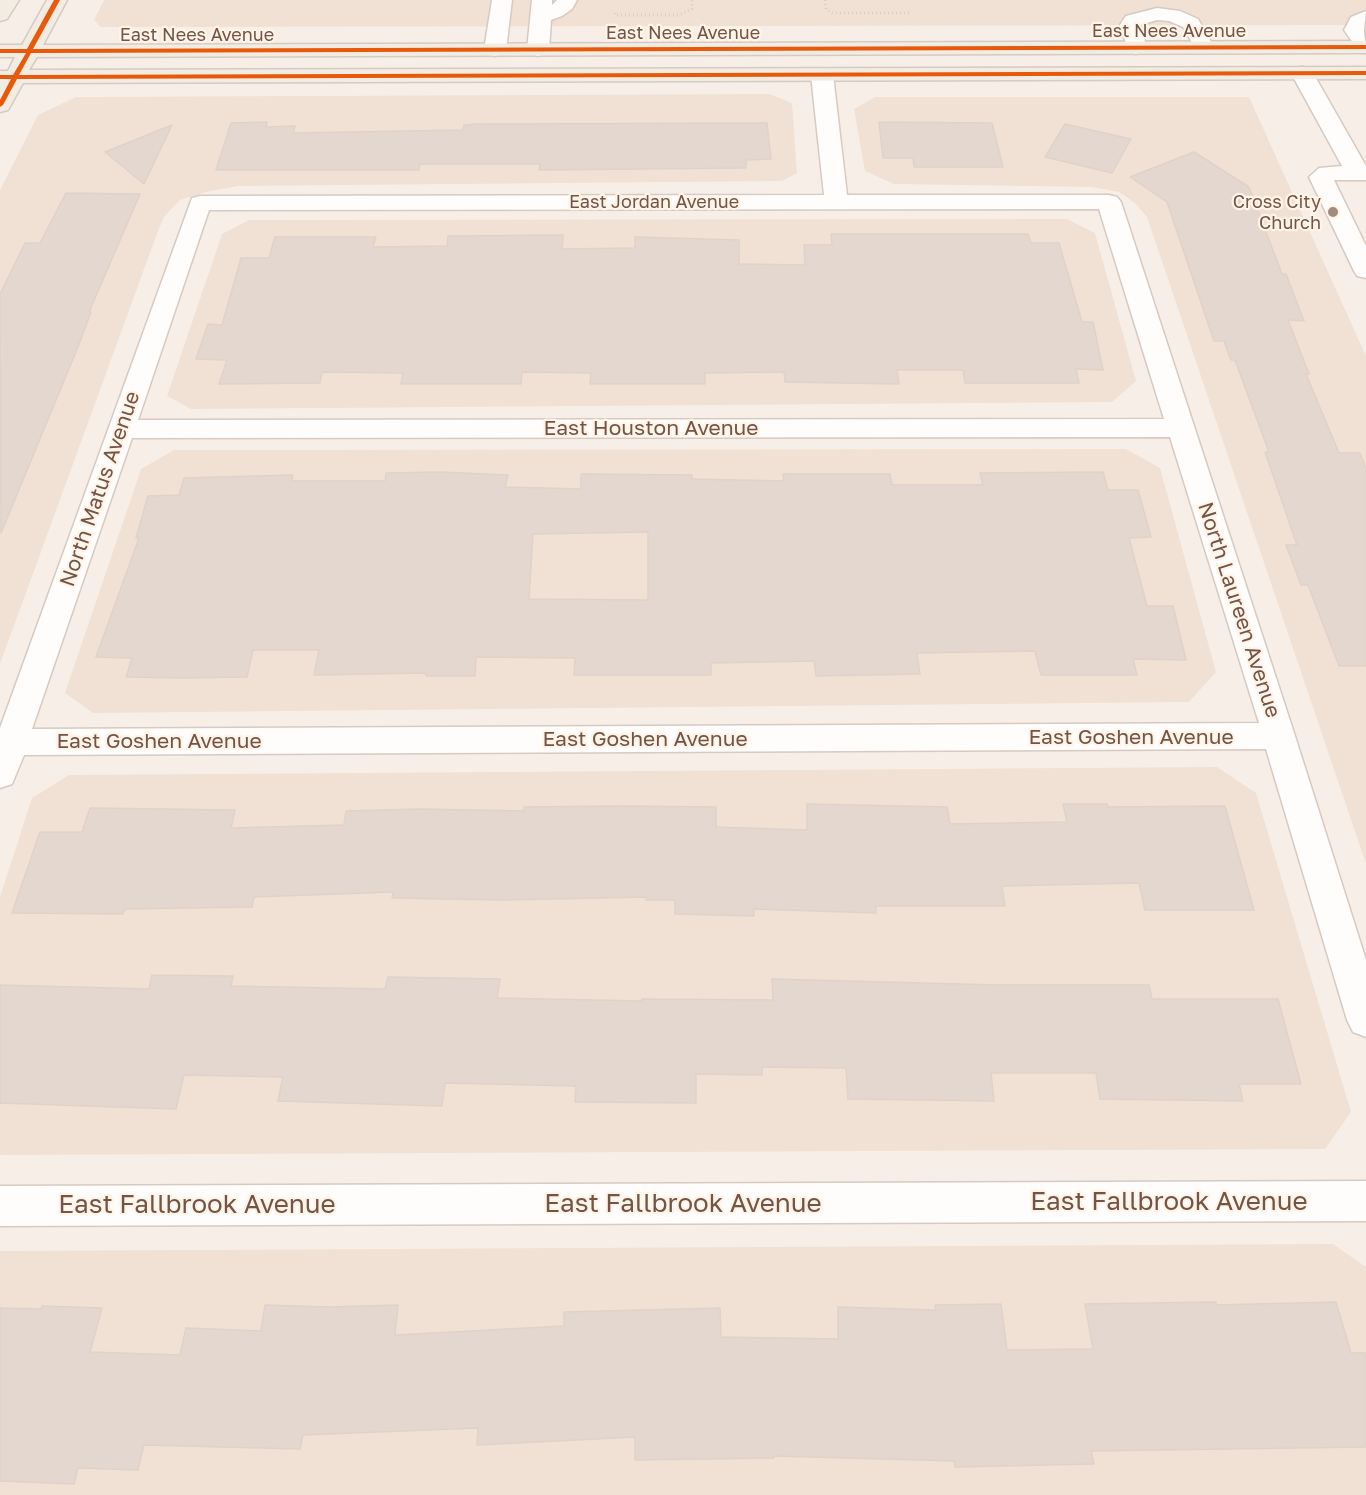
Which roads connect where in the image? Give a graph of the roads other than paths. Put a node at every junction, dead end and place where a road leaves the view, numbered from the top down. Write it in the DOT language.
graph roads {
  1 [pos="9,0"];
  2 [pos="57,0"];
  3 [pos="502,0"];
  4 [pos="567,0"];
  5 [pos="1154,7"];
  6 [pos="542,8"];
  7 [pos="0,15"];
  8 [pos="1366,17"];
  9 [pos="1204,47"];
  10 [pos="1366,47"];
  11 [pos="1136,48"];
  12 [pos="495,50"];
  13 [pos="538,50"];
  14 [pos="0,51"];
  15 [pos="30,51"];
  16 [pos="1302,73"];
  17 [pos="1366,73"];
  18 [pos="822,75"];
  19 [pos="8,77"];
  20 [pos="0,105"];
  21 [pos="1362,173"];
  22 [pos="836,201"];
  23 [pos="1109,202"];
  24 [pos="200,203"];
  25 [pos="1355,224"];
  26 [pos="1366,271"];
  27 [pos="1181,428"];
  28 [pos="121,429"];
  29 [pos="1279,736"];
  30 [pos="12,742"];
  31 [pos="0,775"];
  32 [pos="1366,1020"];
  33 [pos="1366,1201"];
  34 [pos="0,1206"];
  1 -- 7 [label="main road"];
  2 -- 15 [label="main road"];
  3 -- 12 [label="street"];
  4 -- 6 [label="street"];
  5 -- 9 [label="street"];
  5 -- 11 [label="street"];
  6 -- 13 [label="street"];
  8 -- 10 [label="street"];
  9 -- 10 [label="main road, East Nees Avenue"];
  9 -- 11 [label="main road, East Nees Avenue"];
  11 -- 13 [label="main road, East Nees Avenue"];
  11 -- 18 [label="main road"];
  12 -- 13 [label="main road, East Nees Avenue"];
  12 -- 15 [label="main road, East Nees Avenue"];
  14 -- 15 [label="main road, East Nees Avenue"];
  15 -- 19 [label="main road"];
  16 -- 17 [label="main road, East Nees Avenue"];
  16 -- 18 [label="main road, East Nees Avenue"];
  16 -- 21 [label="street"];
  18 -- 19 [label="main road, East Nees Avenue"];
  18 -- 22 [label="street"];
  19 -- 20 [label="main road"];
  21 -- 25 [label="street"];
  22 -- 23 [label="street, East Jordan Avenue"];
  22 -- 24 [label="street, East Jordan Avenue"];
  23 -- 27 [label="street, North Laureen Avenue"];
  24 -- 28 [label="street, North Matus Avenue"];
  25 -- 26 [label="street"];
  27 -- 28 [label="street, East Houston Avenue"];
  27 -- 29 [label="street, North Laureen Avenue"];
  28 -- 30 [label="street, North Matus Avenue"];
  29 -- 30 [label="street, East Goshen Avenue"];
  29 -- 32 [label="street, North Laureen Avenue"];
  30 -- 31 [label="street, North Matus Avenue"];
  33 -- 34 [label="street, East Fallbrook Avenue"];
}
